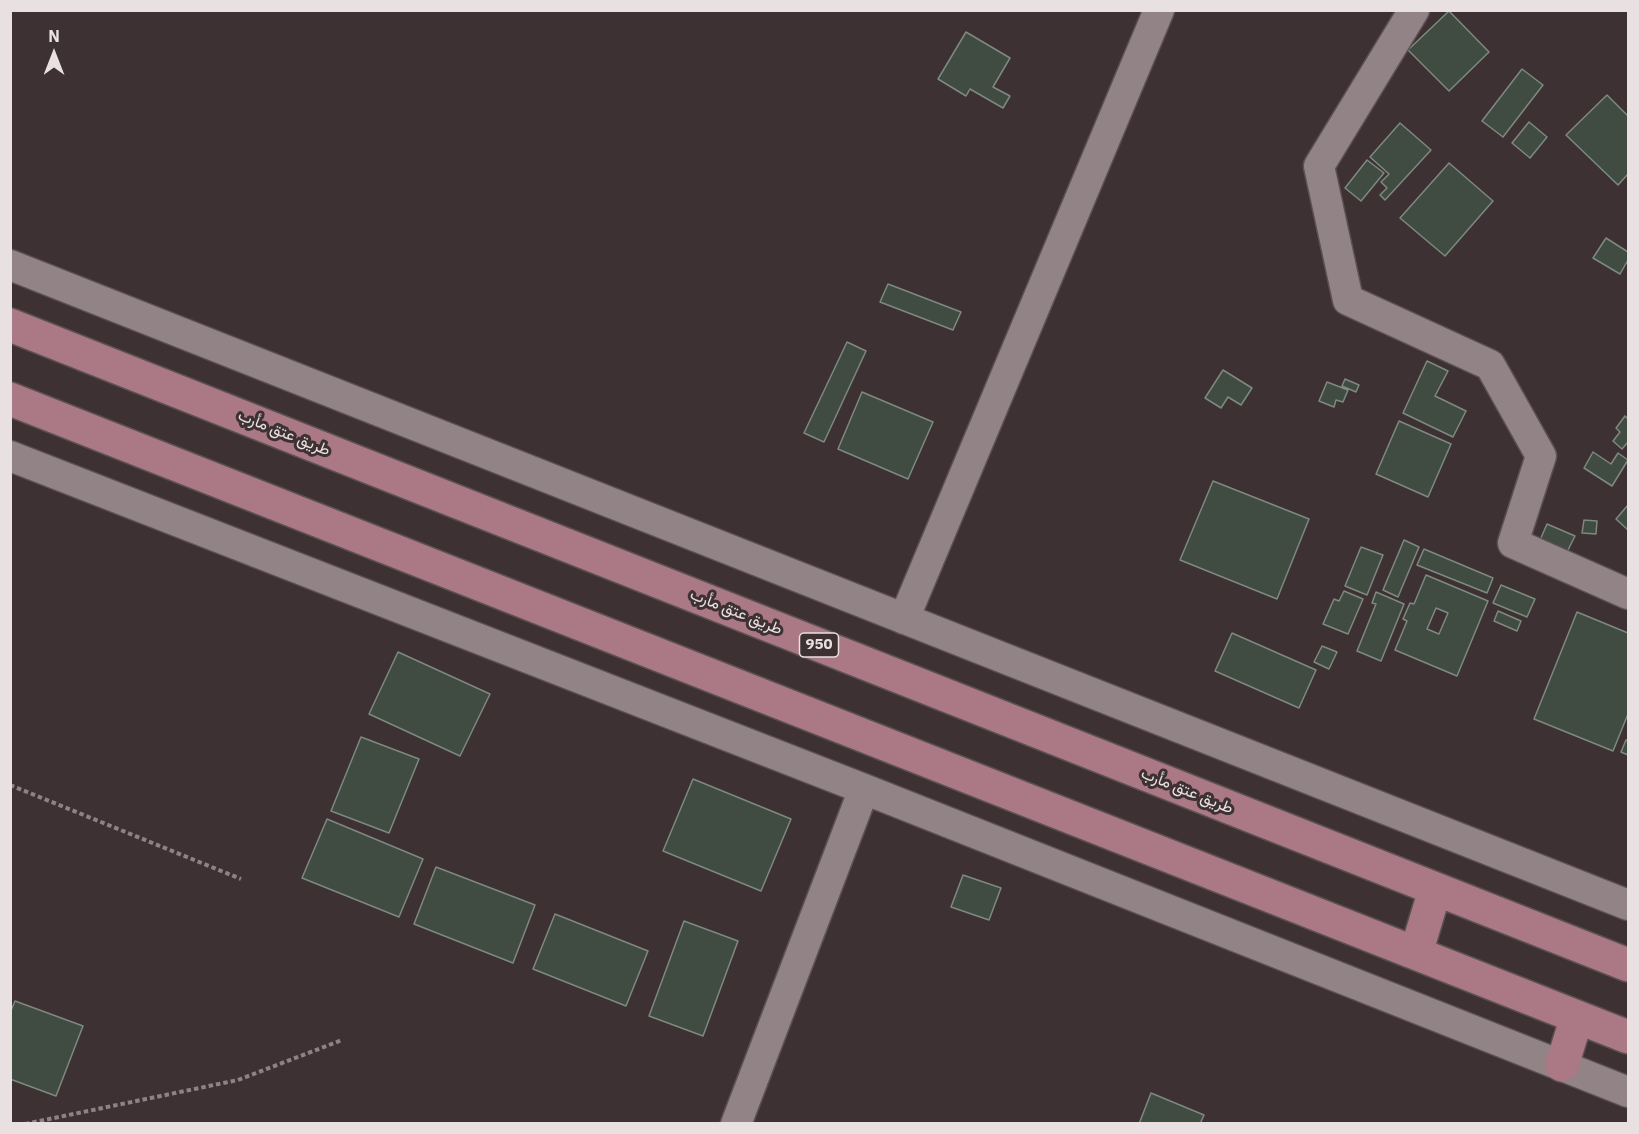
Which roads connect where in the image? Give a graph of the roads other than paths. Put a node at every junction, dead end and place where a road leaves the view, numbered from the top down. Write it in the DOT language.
graph roads {
  1 [pos="1159,10"];
  2 [pos="1414,10"];
  3 [pos="10,265"];
  4 [pos="10,325"];
  5 [pos="10,399"];
  6 [pos="10,456"];
  7 [pos="1629,594"];
  8 [pos="904,619"];
  9 [pos="864,789"];
  10 [pos="1435,890"];
  11 [pos="1629,905"];
  12 [pos="1416,953"];
  13 [pos="1629,965"];
  14 [pos="1577,1017"];
  15 [pos="1629,1037"];
  16 [pos="1562,1065"];
  17 [pos="1629,1092"];
  18 [pos="736,1124"];
  1 -- 8 [label="street"];
  2 -- 7 [label="street"];
  3 -- 8 [label="street"];
  4 -- 10 [label="main road, طريق عتق مأرب / 950"];
  5 -- 12 [label="main road"];
  6 -- 9 [label="street"];
  8 -- 11 [label="street"];
  9 -- 16 [label="street"];
  9 -- 18 [label="street"];
  10 -- 12 [label="main road"];
  10 -- 13 [label="main road, طريق عتق مأرب / 950"];
  12 -- 14 [label="main road"];
  14 -- 15 [label="main road"];
  14 -- 16 [label="main road"];
  16 -- 17 [label="street"];
}
